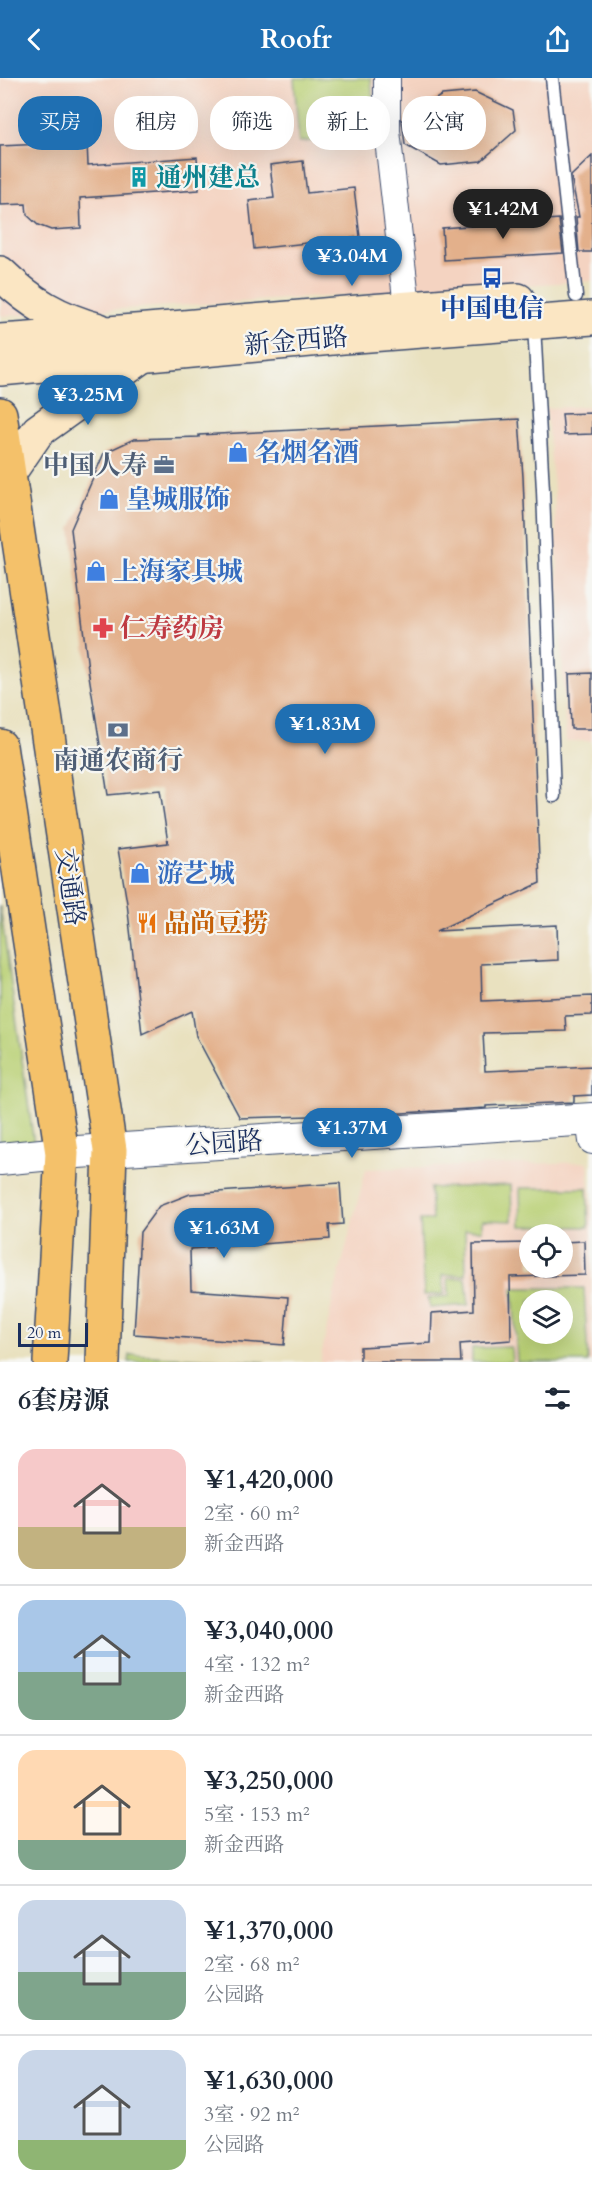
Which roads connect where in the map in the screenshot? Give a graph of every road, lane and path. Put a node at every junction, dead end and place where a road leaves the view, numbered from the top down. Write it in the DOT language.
graph roads {
  1 [pos="387,78"];
  2 [pos="552,78"];
  3 [pos="0,273"];
  4 [pos="587,303"];
  5 [pos="407,307"];
  6 [pos="534,321"];
  7 [pos="116,334"];
  8 [pos="0,341"];
  9 [pos="144,356"];
  10 [pos="0,369"];
  11 [pos="0,414"];
  12 [pos="9,473"];
  13 [pos="0,746"];
  14 [pos="554,796"];
  15 [pos="591,1127"];
  16 [pos="110,1150"];
  17 [pos="62,1153"];
  18 [pos="0,1159"];
  19 [pos="50,1362"];
  20 [pos="103,1362"];
  1 -- 5 [label="street"];
  2 -- 4 [label="lane"];
  3 -- 7 [label="main road"];
  4 -- 5 [label="main road, 新金西路"];
  4 -- 6 [label="main road, 新金西路"];
  5 -- 7 [label="main road, 新金西路"];
  6 -- 9 [label="main road, 新金西路"];
  6 -- 14 [label="lane"];
  7 -- 8 [label="main road, 新金西路"];
  9 -- 10 [label="main road, 新金西路"];
  9 -- 12 [label="main road"];
  11 -- 12 [label="main road, 交通路"];
  12 -- 16 [label="main road, 交通路"];
  13 -- 17 [label="main road, 交通路"];
  15 -- 16 [label="street, 公园路"];
  16 -- 17 [label="street, 公园路"];
  16 -- 20 [label="main road, 交通路"];
  17 -- 18 [label="street, 公园路"];
  17 -- 19 [label="main road, 交通路"];
}
